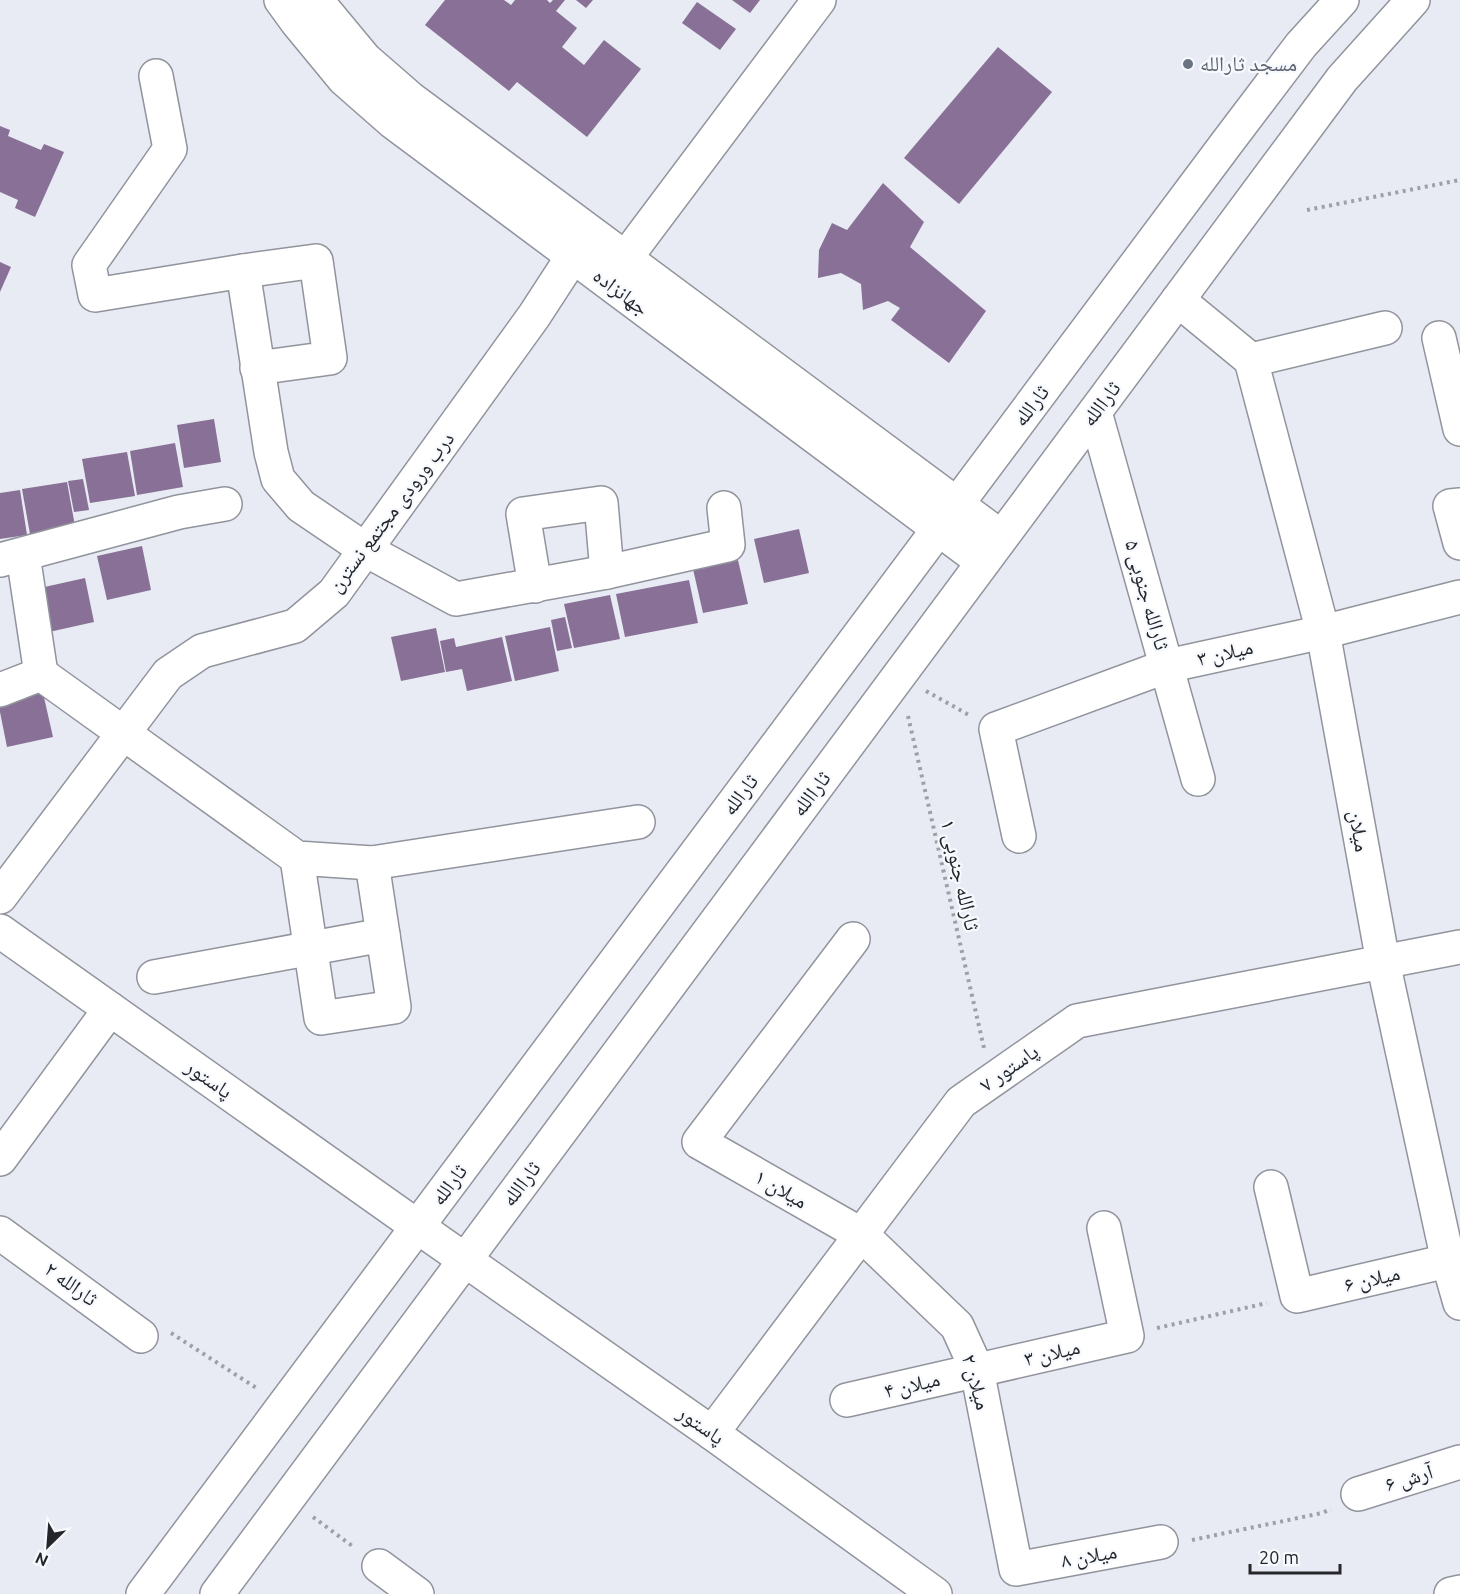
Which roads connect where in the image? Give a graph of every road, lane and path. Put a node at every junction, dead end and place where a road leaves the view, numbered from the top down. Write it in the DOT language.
graph roads {
  1 [pos="281,0"];
  2 [pos="316,0"];
  3 [pos="819,0"];
  4 [pos="1342,0"];
  5 [pos="1413,0"];
  6 [pos="156,76"];
  7 [pos="1460,180"];
  8 [pos="1307,210"];
  9 [pos="573,256"];
  10 [pos="616,270"];
  11 [pos="243,271"];
  12 [pos="1178,300"];
  13 [pos="1385,328"];
  14 [pos="1439,338"];
  15 [pos="1251,360"];
  16 [pos="257,368"];
  17 [pos="1095,412"];
  18 [pos="1460,429"];
  19 [pos="225,504"];
  20 [pos="1460,505"];
  21 [pos="724,508"];
  22 [pos="948,517"];
  23 [pos="1460,543"];
  24 [pos="366,550"];
  25 [pos="992,550"];
  26 [pos="12,557"];
  27 [pos="607,572"];
  28 [pos="535,586"];
  29 [pos="1460,597"];
  30 [pos="1323,632"];
  31 [pos="1167,666"];
  32 [pos="41,674"];
  33 [pos="899,676"];
  34 [pos="0,690"];
  35 [pos="996,729"];
  36 [pos="123,733"];
  37 [pos="1198,779"];
  38 [pos="639,822"];
  39 [pos="1018,836"];
  40 [pos="297,858"];
  41 [pos="372,863"];
  42 [pos="0,897"];
  43 [pos="0,931"];
  44 [pos="383,935"];
  45 [pos="853,939"];
  46 [pos="1460,946"];
  47 [pos="310,948"];
  48 [pos="1383,962"];
  49 [pos="154,977"];
  50 [pos="110,1009"];
  51 [pos="992,1080"];
  52 [pos="0,1159"];
  53 [pos="1271,1187"];
  54 [pos="418,1227"];
  55 [pos="1104,1228"];
  56 [pos="0,1233"];
  57 [pos="862,1235"];
  58 [pos="465,1260"];
  59 [pos="1454,1260"];
  60 [pos="1297,1296"];
  61 [pos="1460,1303"];
  62 [pos="141,1336"];
  63 [pos="1126,1336"];
  64 [pos="977,1370"];
  65 [pos="847,1400"];
  66 [pos="284,1406"];
  67 [pos="712,1433"];
  68 [pos="1460,1462"];
  69 [pos="1358,1494"];
  70 [pos="288,1499"];
  71 [pos="1161,1542"];
  72 [pos="379,1566"];
  73 [pos="1016,1569"];
  74 [pos="1460,1592"];
  75 [pos="143,1594"];
  76 [pos="217,1594"];
  77 [pos="417,1594"];
  78 [pos="935,1594"];
  79 [pos="1451,1594"];
  1 -- 9 [label="street, جهانزاده"];
  2 -- 10 [label="street, جهانزاده"];
  3 -- 10 [label="street"];
  4 -- 22 [label="street, ثارالله"];
  5 -- 12 [label="street, ثاراالله"];
  6 -- 11 [label="street"];
  7 -- 8 [label="path"];
  9 -- 10 [label="street, جهانزاده"];
  9 -- 24 [label="street, درب ورودی مجتمع نسترن"];
  10 -- 22 [label="street, جهانزاده"];
  11 -- 16 [label="street"];
  11 -- 16 [label="street"];
  12 -- 15 [label="street"];
  12 -- 17 [label="street, ثاراالله"];
  13 -- 15 [label="street"];
  14 -- 18 [label="street"];
  15 -- 30 [label="street, میلان"];
  16 -- 24 [label="street"];
  17 -- 25 [label="street, ثاراالله"];
  17 -- 31 [label="street, ثارالله جنوبی ۵"];
  19 -- 26 [label="street"];
  20 -- 23 [label="street"];
  21 -- 27 [label="street"];
  22 -- 25 [label="street, جهانزاده"];
  22 -- 54 [label="street, ثارالله"];
  24 -- 28 [label="street"];
  24 -- 36 [label="street, درب ورودی مجتمع نسترن"];
  25 -- 33 [label="street, ثاراالله"];
  26 -- 32 [label="street"];
  27 -- 28 [label="street"];
  27 -- 28 [label="street"];
  29 -- 30 [label="street, میلان ۳"];
  30 -- 31 [label="street, میلان ۳"];
  30 -- 48 [label="street, میلان"];
  31 -- 35 [label="street, میلان ۳"];
  31 -- 37 [label="street, ثارالله جنوبی ۵"];
  32 -- 34 [label="street"];
  32 -- 36 [label="street"];
  33 -- 35 [label="path"];
  33 -- 51 [label="path, ثارالله جنوبی ۱"];
  33 -- 58 [label="street, ثاراالله"];
  35 -- 39 [label="street"];
  36 -- 40 [label="street"];
  36 -- 42 [label="street, درب ورودی مجتمع نسترن"];
  38 -- 41 [label="street"];
  40 -- 41 [label="street"];
  40 -- 47 [label="street"];
  41 -- 44 [label="street"];
  43 -- 50 [label="street, پاستور"];
  44 -- 47 [label="street"];
  44 -- 47 [label="street"];
  45 -- 57 [label="street, میلان ۱"];
  46 -- 48 [label="street, پاستور ۷"];
  47 -- 49 [label="street"];
  48 -- 51 [label="street, پاستور ۷"];
  48 -- 59 [label="street, میلان"];
  50 -- 52 [label="street"];
  50 -- 54 [label="street, پاستور"];
  51 -- 57 [label="street, پاستور ۷"];
  53 -- 60 [label="street"];
  54 -- 58 [label="street, پاستور"];
  54 -- 66 [label="street, ثارالله"];
  55 -- 63 [label="street"];
  56 -- 62 [label="street, ثارالله ۲"];
  57 -- 64 [label="street, میلان ۲"];
  57 -- 67 [label="street, پاستور ۷"];
  58 -- 67 [label="street, پاستور"];
  58 -- 70 [label="street, ثاراالله"];
  59 -- 60 [label="street, میلان ۶"];
  59 -- 61 [label="street, میلان"];
  60 -- 63 [label="path"];
  62 -- 66 [label="path"];
  63 -- 64 [label="street, میلان ۳"];
  64 -- 65 [label="street, میلان ۴"];
  64 -- 73 [label="street, میلان ۲"];
  66 -- 75 [label="street, ثارالله"];
  67 -- 78 [label="street, پاستور"];
  68 -- 69 [label="street, آرش ۶"];
  69 -- 71 [label="path"];
  70 -- 72 [label="path"];
  70 -- 76 [label="street, ثاراالله"];
  71 -- 73 [label="street, میلان ۸"];
  72 -- 77 [label="street"];
  74 -- 79 [label="street"];
}
